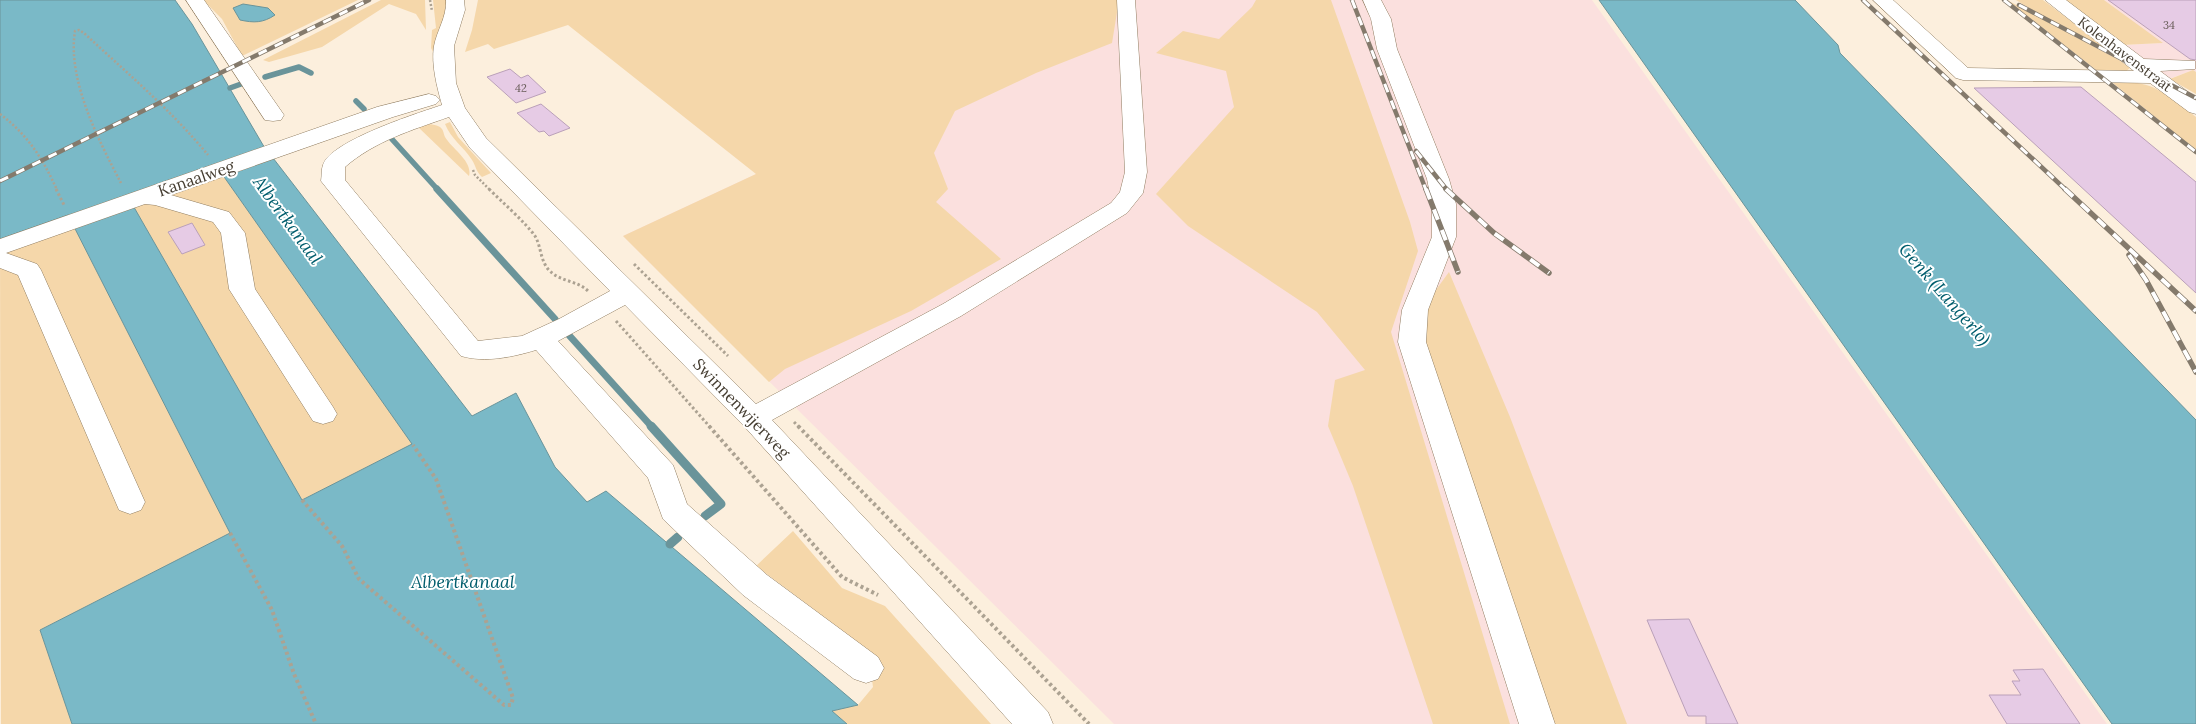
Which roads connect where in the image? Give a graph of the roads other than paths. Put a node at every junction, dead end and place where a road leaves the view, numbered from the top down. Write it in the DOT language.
graph roads {
  1 [pos="195,0"];
  2 [pos="455,0"];
  3 [pos="1126,0"];
  4 [pos="1372,0"];
  5 [pos="1882,0"];
  6 [pos="2054,0"];
  7 [pos="2138,65"];
  8 [pos="2188,65"];
  9 [pos="2155,77"];
  10 [pos="452,102"];
  11 [pos="2196,108"];
  12 [pos="273,115"];
  13 [pos="133,192"];
  14 [pos="0,247"];
  15 [pos="0,259"];
  16 [pos="627,292"];
  17 [pos="540,338"];
  18 [pos="323,414"];
  19 [pos="753,418"];
  20 [pos="130,502"];
  21 [pos="866,668"];
  22 [pos="1035,724"];
  23 [pos="1537,724"];
  1 -- 12 [label="street"];
  2 -- 10 [label="street"];
  3 -- 19 [label="street"];
  4 -- 23 [label="street"];
  5 -- 9 [label="street"];
  6 -- 7 [label="street, Kolenhavenstraat"];
  7 -- 8 [label="street"];
  7 -- 9 [label="street, Kolenhavenstraat"];
  9 -- 11 [label="street, Kolenhavenstraat"];
  10 -- 13 [label="street, Kanaalweg"];
  10 -- 16 [label="street, Swinnenwijerweg"];
  10 -- 17 [label="street"];
  13 -- 14 [label="street, Kanaalweg"];
  13 -- 18 [label="street"];
  15 -- 20 [label="street"];
  16 -- 17 [label="street"];
  16 -- 19 [label="street, Swinnenwijerweg"];
  17 -- 21 [label="street"];
  19 -- 22 [label="street, Swinnenwijerweg"];
}
